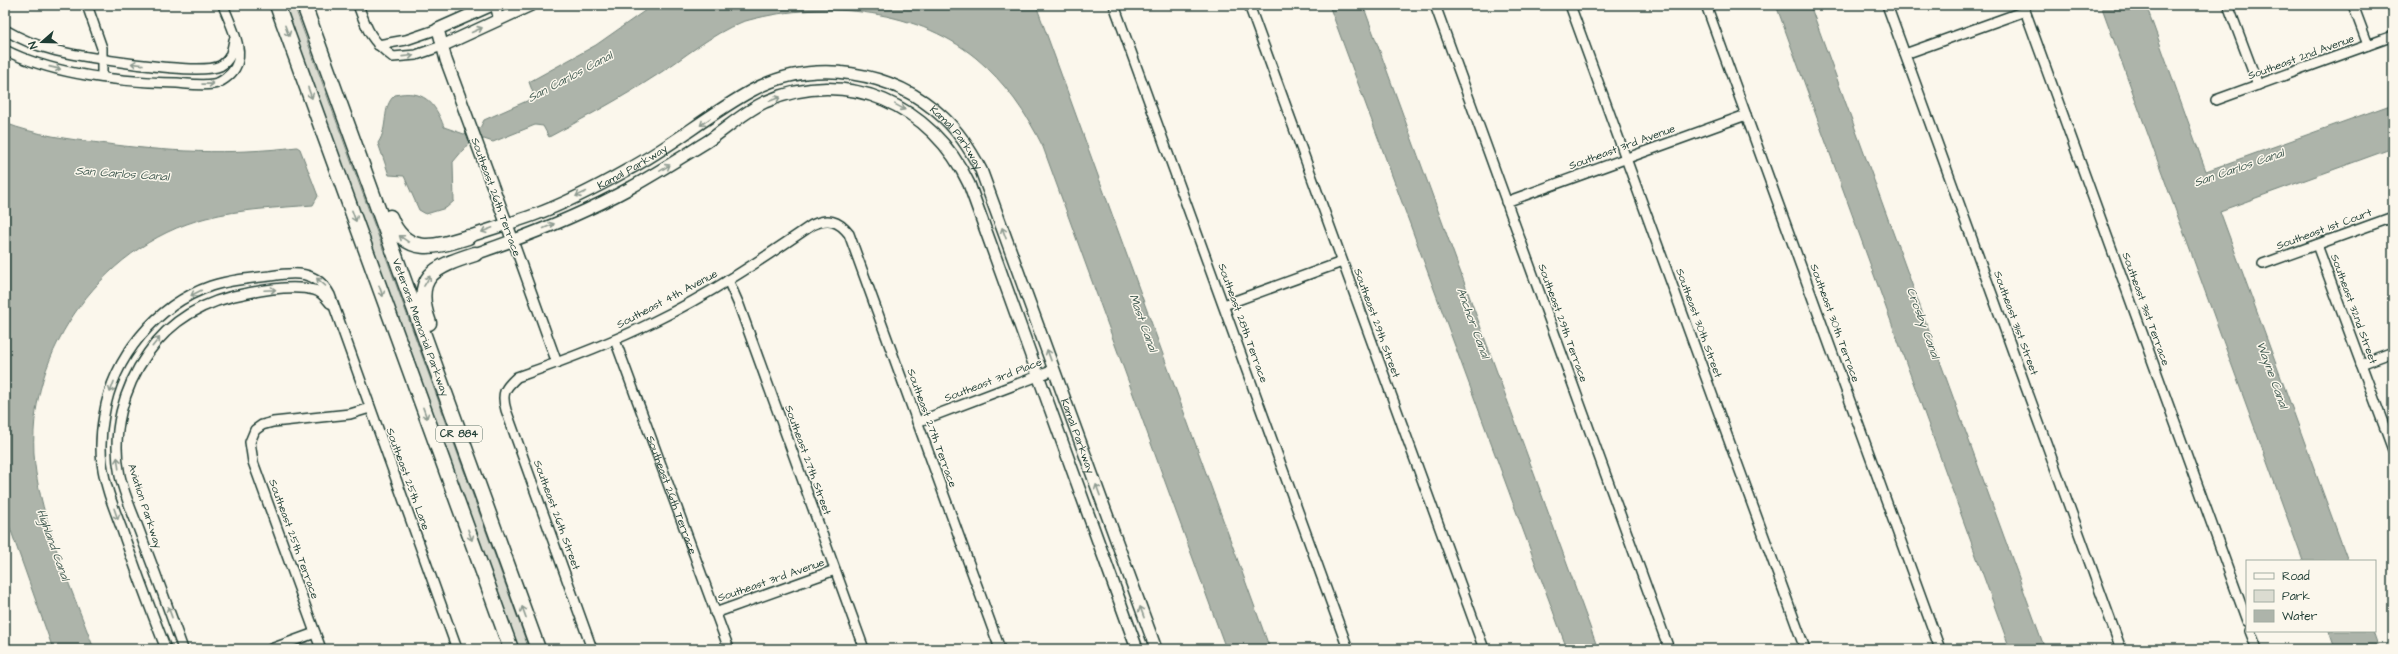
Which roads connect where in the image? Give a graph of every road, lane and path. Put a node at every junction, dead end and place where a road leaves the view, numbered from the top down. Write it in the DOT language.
graph roads {
  1 [pos="87,5"];
  2 [pos="223,5"];
  3 [pos="277,5"];
  4 [pos="304,5"];
  5 [pos="311,5"];
  6 [pos="358,5"];
  7 [pos="494,5"];
  8 [pos="531,5"];
  9 [pos="1114,5"];
  10 [pos="1249,5"];
  11 [pos="1435,5"];
  12 [pos="1570,5"];
  13 [pos="1706,5"];
  14 [pos="1887,5"];
  15 [pos="2228,5"];
  16 [pos="2354,5"];
  17 [pos="2024,8"];
  18 [pos="499,20"];
  19 [pos="438,29"];
  20 [pos="5,30"];
  21 [pos="2393,36"];
  22 [pos="234,37"];
  23 [pos="378,45"];
  24 [pos="2368,45"];
  25 [pos="442,46"];
  26 [pos="5,50"];
  27 [pos="1905,54"];
  28 [pos="103,59"];
  29 [pos="102,77"];
  30 [pos="2258,85"];
  31 [pos="2216,100"];
  32 [pos="1746,115"];
  33 [pos="1626,158"];
  34 [pos="1506,202"];
  35 [pos="2393,217"];
  36 [pos="834,221"];
  37 [pos="506,223"];
  38 [pos="468,237"];
  39 [pos="513,241"];
  40 [pos="2317,245"];
  41 [pos="475,254"];
  42 [pos="1342,262"];
  43 [pos="2263,264"];
  44 [pos="728,280"];
  45 [pos="1224,306"];
  46 [pos="338,317"];
  47 [pos="616,340"];
  48 [pos="2393,352"];
  49 [pos="557,363"];
  50 [pos="2361,364"];
  51 [pos="1054,370"];
  52 [pos="1038,376"];
  53 [pos="505,388"];
  54 [pos="370,408"];
  55 [pos="917,422"];
  56 [pos="2393,450"];
  57 [pos="480,491"];
  58 [pos="835,570"];
  59 [pos="715,612"];
  60 [pos="2246,619"];
  61 [pos="2250,632"];
  62 [pos="316,633"];
  63 [pos="166,649"];
  64 [pos="183,649"];
  65 [pos="271,649"];
  66 [pos="321,649"];
  67 [pos="457,649"];
  68 [pos="511,649"];
  69 [pos="538,649"];
  70 [pos="592,649"];
  71 [pos="729,649"];
  72 [pos="864,649"];
  73 [pos="1000,649"];
  74 [pos="1136,649"];
  75 [pos="1156,649"];
  76 [pos="1348,649"];
  77 [pos="1484,649"];
  78 [pos="1669,649"];
  79 [pos="1805,649"];
  80 [pos="1940,649"];
  81 [pos="2121,649"];
  82 [pos="2257,649"];
  1 -- 28 [label="street"];
  2 -- 22 [label="street"];
  3 -- 68 [label="highway, CR 884, one-way"];
  4 -- 57 [label="highway, Veterans Memorial Parkway / CR 884"];
  38 -- 5 [label="highway, one-way"];
  6 -- 23 [label="street"];
  7 -- 18 [label="street"];
  7 -- 19 [label="street"];
  8 -- 18 [label="street"];
  9 -- 45 [label="street, Southeast 28th Terrace"];
  10 -- 42 [label="street, Southeast 29th Street"];
  11 -- 34 [label="street, Southeast 29th Terrace"];
  12 -- 33 [label="street, Southeast 30th Street"];
  13 -- 32 [label="street, Southeast 30th Terrace"];
  14 -- 27 [label="street, Southeast 31st Street"];
  15 -- 30 [label="street"];
  16 -- 24 [label="street"];
  17 -- 27 [label="street"];
  17 -- 60 [label="street, Southeast 31st Terrace"];
  25 -- 18 [label="street, one-way"];
  19 -- 23 [label="street"];
  19 -- 25 [label="street, Southeast 26th Terrace"];
  20 -- 28 [label="street"];
  21 -- 24 [label="street, Southeast 2nd Avenue"];
  22 -- 28 [label="street, one-way"];
  29 -- 22 [label="street, one-way"];
  23 -- 25 [label="street, one-way"];
  24 -- 30 [label="street, Southeast 2nd Avenue"];
  25 -- 37 [label="street, Southeast 26th Terrace"];
  26 -- 29 [label="street, one-way"];
  27 -- 81 [label="street, Southeast 31st Street"];
  28 -- 29 [label="street"];
  30 -- 31 [label="street, Southeast 2nd Avenue"];
  32 -- 33 [label="street, Southeast 3rd Avenue"];
  32 -- 80 [label="street, Southeast 30th Terrace"];
  33 -- 34 [label="street, Southeast 3rd Avenue"];
  33 -- 79 [label="street, Southeast 30th Street"];
  34 -- 78 [label="street, Southeast 29th Terrace"];
  35 -- 40 [label="street, Southeast 1st Court"];
  36 -- 44 [label="street, Southeast 4th Avenue"];
  36 -- 55 [label="street, Southeast 27th Terrace"];
  37 -- 38 [label="street, Kamal Parkway, one-way"];
  37 -- 39 [label="street, Southeast 26th Terrace"];
  51 -- 37 [label="street, Kamal Parkway, one-way"];
  39 -- 41 [label="street, Kamal Parkway"];
  39 -- 49 [label="street, Southeast 26th Terrace"];
  39 -- 52 [label="street, Kamal Parkway, one-way"];
  40 -- 43 [label="street, Southeast 1st Court"];
  40 -- 50 [label="street, Southeast 32nd Street"];
  57 -- 41 [label="highway, one-way"];
  42 -- 45 [label="street"];
  42 -- 77 [label="street, Southeast 29th Street"];
  44 -- 47 [label="street, Southeast 4th Avenue"];
  44 -- 58 [label="street, Southeast 27th Street"];
  45 -- 76 [label="street, Southeast 28th Terrace"];
  46 -- 54 [label="street, Southeast 25th Lane"];
  46 -- 63 [label="street, one-way"];
  64 -- 46 [label="street, Aviation Parkway, one-way"];
  47 -- 49 [label="street, Southeast 4th Avenue"];
  47 -- 59 [label="street, Southeast 26th Terrace"];
  48 -- 50 [label="street"];
  49 -- 53 [label="street, Southeast 4th Avenue"];
  50 -- 56 [label="street, Southeast 32nd Street"];
  51 -- 52 [label="street, Southeast 3rd Place"];
  75 -- 51 [label="street, Kamal Parkway, one-way"];
  52 -- 55 [label="street, Southeast 3rd Place"];
  52 -- 74 [label="street, Kamal Parkway"];
  53 -- 70 [label="street, Southeast 26th Street"];
  54 -- 62 [label="street, Southeast 25th Terrace"];
  54 -- 67 [label="street, Southeast 25th Lane"];
  55 -- 73 [label="street, Southeast 27th Terrace"];
  69 -- 57 [label="highway, Veterans Memorial Parkway / CR 884, one-way"];
  58 -- 59 [label="street, Southeast 3rd Avenue"];
  58 -- 72 [label="street, Southeast 27th Street"];
  59 -- 71 [label="street, Southeast 26th Terrace"];
  61 -- 82 [label="street"];
  62 -- 65 [label="street"];
  62 -- 66 [label="street, Southeast 25th Terrace"];
}
